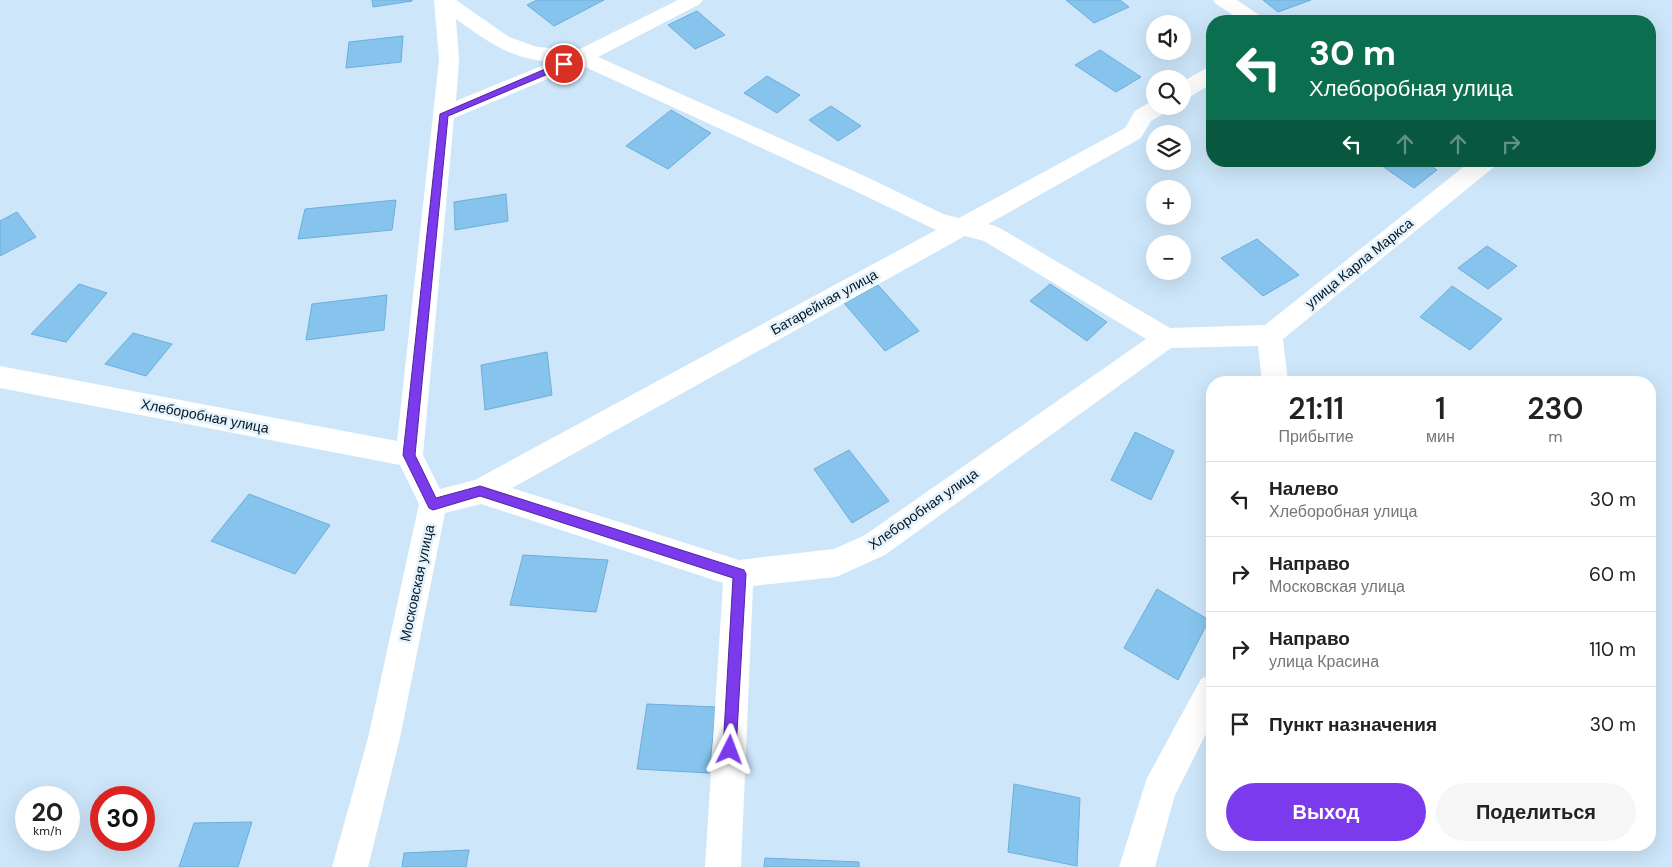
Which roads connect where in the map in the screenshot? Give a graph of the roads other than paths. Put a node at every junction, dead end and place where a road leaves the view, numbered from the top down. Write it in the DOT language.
graph roads {
  1 [pos="693,0"];
  2 [pos="1222,0"];
  3 [pos="444,1"];
  4 [pos="1246,15"];
  5 [pos="581,57"];
  6 [pos="1206,78"];
  7 [pos="1191,87"];
  8 [pos="444,114"];
  9 [pos="1146,114"];
  10 [pos="1479,167"];
  11 [pos="964,227"];
  12 [pos="1270,335"];
  13 [pos="1166,338"];
  14 [pos="1274,376"];
  15 [pos="0,377"];
  16 [pos="409,455"];
  17 [pos="480,491"];
  18 [pos="433,504"];
  19 [pos="740,574"];
  20 [pos="1206,701"];
  21 [pos="350,867"];
  22 [pos="723,867"];
  23 [pos="1137,867"];
  1 -- 5 [label="street"];
  2 -- 4 [label="street"];
  3 -- 5 [label="street"];
  3 -- 8 [label="street"];
  5 -- 8 [label="street"];
  5 -- 11 [label="street"];
  6 -- 7 [label="street"];
  8 -- 16 [label="street"];
  9 -- 11 [label="street, Батарейная улица"];
  10 -- 12 [label="street, улица Карла Маркса"];
  11 -- 13 [label="street"];
  11 -- 17 [label="street, Батарейная улица"];
  12 -- 13 [label="street"];
  12 -- 14 [label="street"];
  13 -- 19 [label="street, Хлеборобная улица"];
  15 -- 16 [label="street, Хлеборобная улица"];
  16 -- 18 [label="street"];
  17 -- 18 [label="street"];
  17 -- 19 [label="street, Хлеборобная улица"];
  18 -- 21 [label="street, Московская улица"];
  19 -- 22 [label="street"];
  20 -- 23 [label="street"];
}
